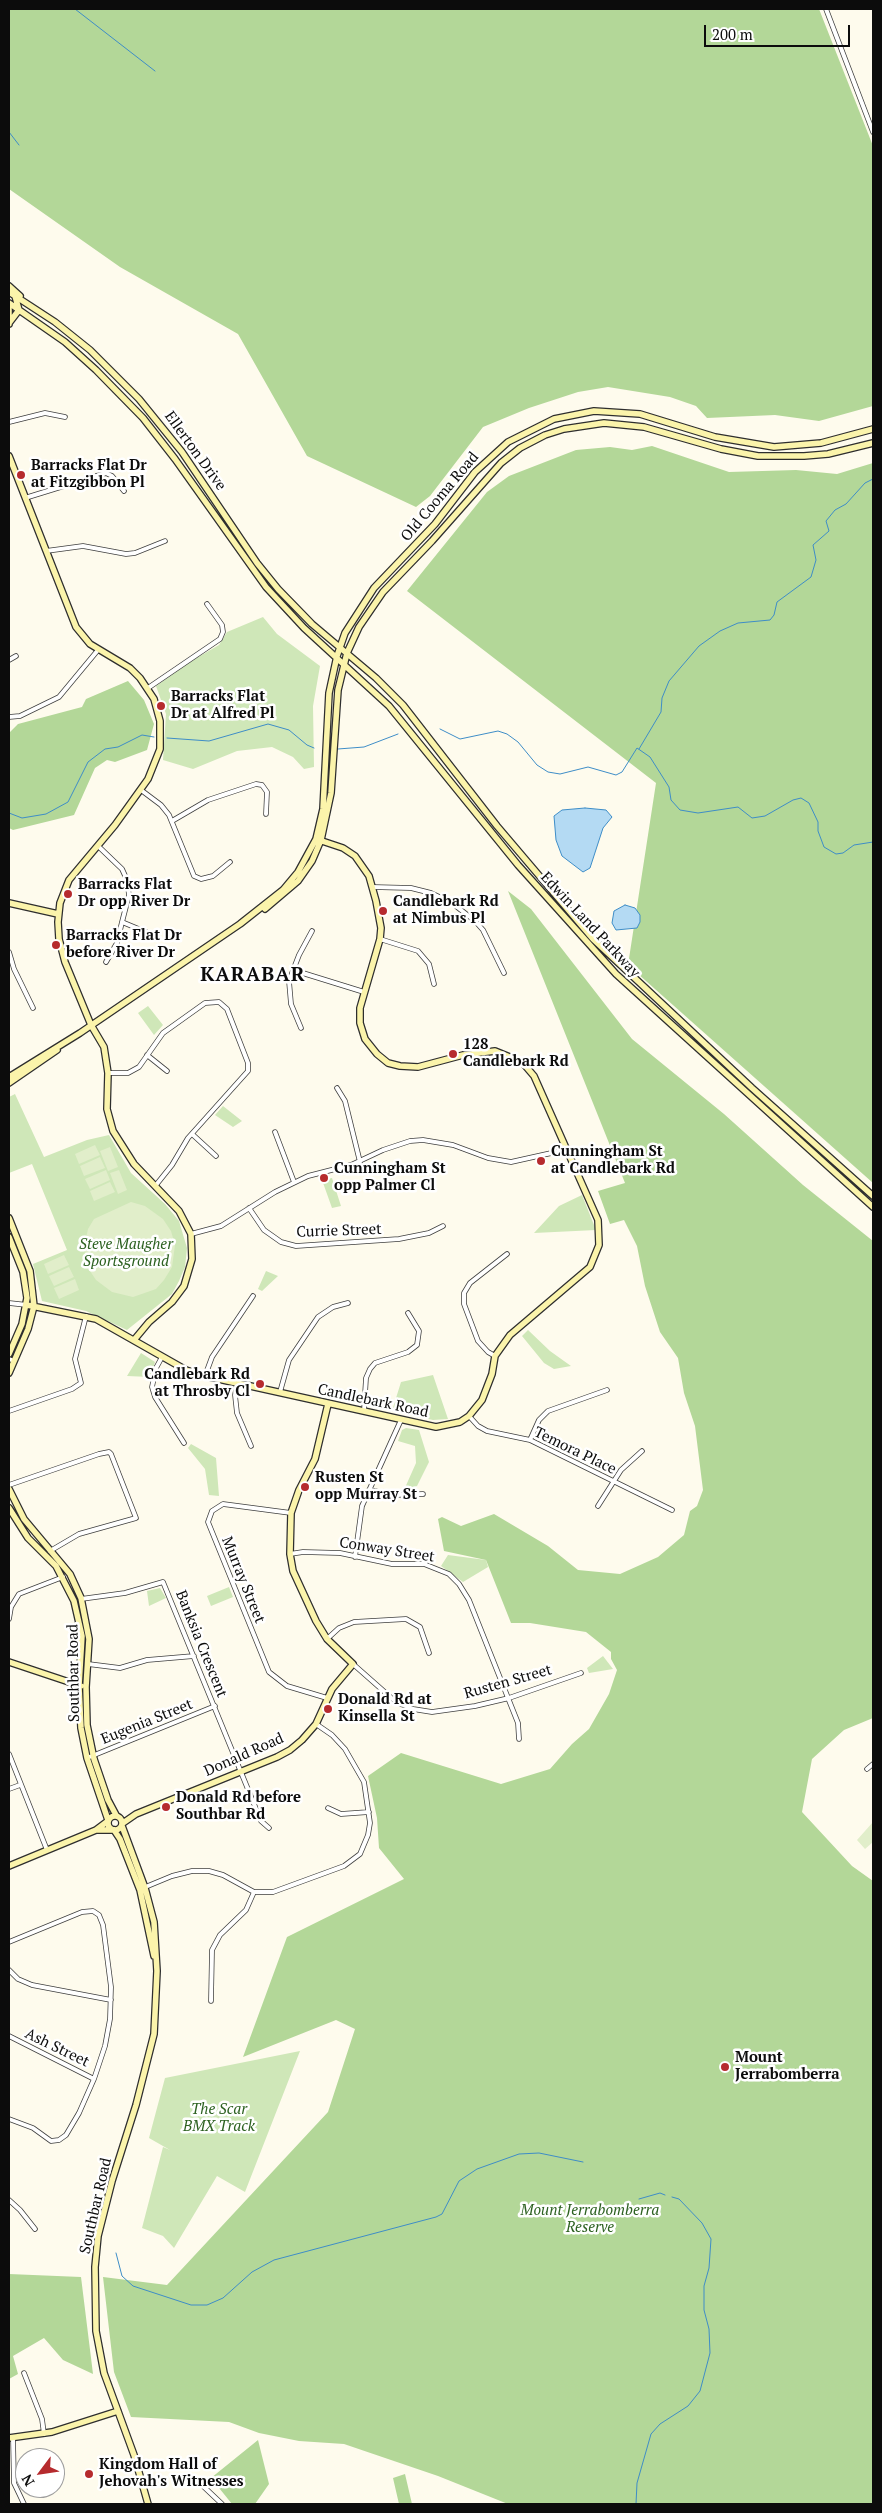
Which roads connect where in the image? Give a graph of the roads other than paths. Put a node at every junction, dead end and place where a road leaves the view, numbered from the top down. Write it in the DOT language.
graph roads {
  1 [pos="826,9"];
  2 [pos="873,132"];
  3 [pos="9,286"];
  4 [pos="9,292"];
  5 [pos="15,296"];
  6 [pos="25,302"];
  7 [pos="9,303"];
  8 [pos="9,309"];
  9 [pos="19,310"];
  10 [pos="9,324"];
  11 [pos="65,417"];
  12 [pos="9,422"];
  13 [pos="873,429"];
  14 [pos="873,442"];
  15 [pos="9,456"];
  16 [pos="11,470"];
  17 [pos="124,491"];
  18 [pos="25,498"];
  19 [pos="165,541"];
  20 [pos="46,551"];
  21 [pos="207,604"];
  22 [pos="339,647"];
  23 [pos="98,650"];
  24 [pos="347,653"];
  25 [pos="16,656"];
  26 [pos="337,656"];
  27 [pos="9,660"];
  28 [pos="344,663"];
  29 [pos="148,688"];
  30 [pos="9,717"];
  31 [pos="330,745"];
  32 [pos="141,790"];
  33 [pos="266,814"];
  34 [pos="172,821"];
  35 [pos="319,839"];
  36 [pos="98,846"];
  37 [pos="230,862"];
  38 [pos="372,887"];
  39 [pos="9,903"];
  40 [pos="58,914"];
  41 [pos="122,922"];
  42 [pos="312,931"];
  43 [pos="146,932"];
  44 [pos="380,939"];
  45 [pos="9,952"];
  46 [pos="106,962"];
  47 [pos="293,970"];
  48 [pos="504,973"];
  49 [pos="434,984"];
  50 [pos="364,992"];
  51 [pos="33,1008"];
  52 [pos="91,1025"];
  53 [pos="301,1028"];
  54 [pos="66,1042"];
  55 [pos="147,1055"];
  56 [pos="167,1071"];
  57 [pos="108,1074"];
  58 [pos="9,1076"];
  59 [pos="9,1083"];
  60 [pos="337,1088"];
  61 [pos="275,1132"];
  62 [pos="192,1134"];
  63 [pos="565,1150"];
  64 [pos="216,1156"];
  65 [pos="360,1162"];
  66 [pos="294,1182"];
  67 [pos="156,1185"];
  68 [pos="873,1196"];
  69 [pos="873,1207"];
  70 [pos="249,1208"];
  71 [pos="9,1218"];
  72 [pos="443,1226"];
  73 [pos="191,1234"];
  74 [pos="16,1237"];
  75 [pos="9,1239"];
  76 [pos="507,1254"];
  77 [pos="253,1296"];
  78 [pos="9,1302"];
  79 [pos="348,1303"];
  80 [pos="27,1304"];
  81 [pos="34,1306"];
  82 [pos="408,1313"];
  83 [pos="86,1316"];
  84 [pos="134,1340"];
  85 [pos="9,1354"];
  86 [pos="495,1356"];
  87 [pos="162,1357"];
  88 [pos="11,1360"];
  89 [pos="9,1372"];
  90 [pos="205,1376"];
  91 [pos="237,1384"];
  92 [pos="607,1390"];
  93 [pos="280,1392"];
  94 [pos="328,1404"];
  95 [pos="364,1411"];
  96 [pos="9,1412"];
  97 [pos="470,1416"];
  98 [pos="401,1420"];
  99 [pos="530,1440"];
  100 [pos="184,1442"];
  101 [pos="250,1446"];
  102 [pos="642,1450"];
  103 [pos="612,1482"];
  104 [pos="9,1485"];
  105 [pos="9,1489"];
  106 [pos="369,1490"];
  107 [pos="423,1494"];
  108 [pos="598,1506"];
  109 [pos="9,1508"];
  110 [pos="672,1510"];
  111 [pos="291,1513"];
  112 [pos="50,1551"];
  113 [pos="290,1554"];
  114 [pos="45,1556"];
  115 [pos="355,1557"];
  116 [pos="63,1577"];
  117 [pos="81,1598"];
  118 [pos="74,1601"];
  119 [pos="9,1619"];
  120 [pos="327,1639"];
  121 [pos="429,1654"];
  122 [pos="194,1656"];
  123 [pos="9,1662"];
  124 [pos="88,1664"];
  125 [pos="353,1664"];
  126 [pos="581,1673"];
  127 [pos="79,1686"];
  128 [pos="86,1687"];
  129 [pos="327,1698"];
  130 [pos="509,1698"];
  131 [pos="215,1706"];
  132 [pos="316,1724"];
  133 [pos="520,1739"];
  134 [pos="9,1754"];
  135 [pos="90,1757"];
  136 [pos="873,1764"];
  137 [pos="868,1769"];
  138 [pos="242,1771"];
  139 [pos="20,1784"];
  140 [pos="9,1789"];
  141 [pos="328,1808"];
  142 [pos="369,1812"];
  143 [pos="136,1814"];
  144 [pos="117,1816"];
  145 [pos="108,1821"];
  146 [pos="122,1825"];
  147 [pos="269,1828"];
  148 [pos="96,1830"];
  149 [pos="113,1830"];
  150 [pos="47,1850"];
  151 [pos="9,1866"];
  152 [pos="142,1889"];
  153 [pos="254,1892"];
  154 [pos="9,1942"];
  155 [pos="9,1970"];
  156 [pos="111,2000"];
  157 [pos="212,2001"];
  158 [pos="9,2036"];
  159 [pos="94,2079"];
  160 [pos="9,2119"];
  161 [pos="9,2200"];
  162 [pos="34,2228"];
  163 [pos="24,2373"];
  164 [pos="118,2411"];
  165 [pos="44,2434"];
  166 [pos="11,2438"];
  167 [pos="204,2487"];
  168 [pos="24,2504"];
  169 [pos="148,2504"];
  170 [pos="222,2504"];
  1 -- 2 [label="street"];
  3 -- 6 [label="main road"];
  4 -- 5 [label="main road, Ellerton Drive"];
  5 -- 6 [label="main road, Ellerton Drive"];
  5 -- 9 [label="main road"];
  6 -- 22 [label="main road, Ellerton Drive"];
  7 -- 9 [label="main road, Ellerton Drive"];
  8 -- 10 [label="main road"];
  9 -- 10 [label="main road"];
  9 -- 26 [label="main road, Ellerton Drive"];
  11 -- 12 [label="street"];
  13 -- 22 [label="main road, Old Cooma Road"];
  14 -- 24 [label="main road, Old Cooma Road"];
  15 -- 16 [label="main road"];
  16 -- 18 [label="main road"];
  17 -- 18 [label="street"];
  18 -- 20 [label="main road"];
  19 -- 20 [label="street"];
  20 -- 23 [label="main road"];
  21 -- 29 [label="street"];
  22 -- 24 [label="main road, Edwin Land Parkway"];
  22 -- 26 [label="main road, Old Cooma Road"];
  23 -- 29 [label="main road"];
  23 -- 30 [label="street"];
  24 -- 28 [label="main road, Old Cooma Road"];
  24 -- 68 [label="main road, Edwin Land Parkway"];
  25 -- 27 [label="street"];
  26 -- 28 [label="main road, Edwin Land Parkway"];
  26 -- 31 [label="main road, Old Cooma Road"];
  28 -- 31 [label="main road, Old Cooma Road"];
  28 -- 69 [label="main road, Edwin Land Parkway"];
  29 -- 32 [label="main road"];
  31 -- 35 [label="main road, Old Cooma Road"];
  31 -- 35 [label="main road, Old Cooma Road"];
  32 -- 34 [label="street"];
  32 -- 36 [label="main road"];
  33 -- 34 [label="street"];
  34 -- 37 [label="street"];
  35 -- 38 [label="main road"];
  35 -- 52 [label="main road"];
  36 -- 40 [label="main road"];
  36 -- 41 [label="street"];
  38 -- 44 [label="main road"];
  38 -- 48 [label="street"];
  39 -- 40 [label="main road"];
  40 -- 52 [label="main road"];
  41 -- 43 [label="street"];
  41 -- 46 [label="street"];
  42 -- 47 [label="street"];
  44 -- 49 [label="street"];
  44 -- 50 [label="main road"];
  45 -- 51 [label="street"];
  47 -- 50 [label="street"];
  47 -- 53 [label="street"];
  50 -- 63 [label="main road"];
  52 -- 54 [label="main road"];
  52 -- 57 [label="main road"];
  54 -- 58 [label="main road"];
  54 -- 59 [label="main road"];
  55 -- 56 [label="street"];
  55 -- 57 [label="street"];
  55 -- 62 [label="street"];
  57 -- 67 [label="main road"];
  60 -- 65 [label="street"];
  61 -- 66 [label="street"];
  62 -- 64 [label="street"];
  62 -- 67 [label="street"];
  63 -- 65 [label="street"];
  63 -- 86 [label="main road"];
  65 -- 66 [label="street"];
  66 -- 70 [label="street"];
  67 -- 73 [label="main road"];
  70 -- 72 [label="street, Currie Street"];
  70 -- 73 [label="street"];
  71 -- 74 [label="main road"];
  73 -- 84 [label="main road"];
  74 -- 75 [label="street"];
  74 -- 81 [label="main road"];
  75 -- 80 [label="main road"];
  76 -- 86 [label="street"];
  77 -- 90 [label="street"];
  78 -- 80 [label="street"];
  79 -- 93 [label="street"];
  80 -- 81 [label="main road, Candlebark Road"];
  80 -- 85 [label="main road"];
  81 -- 83 [label="main road, Candlebark Road"];
  81 -- 88 [label="main road"];
  82 -- 95 [label="street"];
  83 -- 84 [label="main road, Candlebark Road"];
  83 -- 96 [label="street"];
  84 -- 87 [label="main road, Candlebark Road"];
  86 -- 97 [label="main road"];
  87 -- 90 [label="main road, Candlebark Road"];
  87 -- 100 [label="street"];
  88 -- 89 [label="main road"];
  90 -- 91 [label="main road, Candlebark Road"];
  91 -- 93 [label="main road, Candlebark Road"];
  91 -- 101 [label="street"];
  92 -- 99 [label="street"];
  93 -- 94 [label="main road, Candlebark Road"];
  94 -- 95 [label="main road, Candlebark Road"];
  94 -- 111 [label="main road, Rusten Street"];
  95 -- 98 [label="main road, Candlebark Road"];
  97 -- 98 [label="main road, Candlebark Road"];
  97 -- 99 [label="street, Temora Place"];
  98 -- 106 [label="street"];
  99 -- 103 [label="street, Temora Place"];
  102 -- 103 [label="street"];
  103 -- 108 [label="street"];
  103 -- 110 [label="street, Temora Place"];
  104 -- 112 [label="street"];
  105 -- 112 [label="main road, Southbar Road"];
  106 -- 107 [label="street"];
  106 -- 115 [label="street"];
  109 -- 114 [label="main road, Southbar Road"];
  111 -- 113 [label="main road, Rusten Street"];
  111 -- 129 [label="street, Murray Street"];
  112 -- 114 [label="street"];
  112 -- 117 [label="main road, Southbar Road"];
  113 -- 115 [label="street, Conway Street"];
  113 -- 120 [label="main road, Rusten Street"];
  114 -- 116 [label="main road, Southbar Road"];
  115 -- 130 [label="street, Conway Street"];
  116 -- 118 [label="main road, Southbar Road"];
  116 -- 119 [label="street"];
  117 -- 118 [label="street, Banksia Crescent"];
  117 -- 122 [label="street, Banksia Crescent"];
  117 -- 124 [label="main road, Southbar Road"];
  118 -- 127 [label="main road, Southbar Road"];
  120 -- 121 [label="street"];
  120 -- 125 [label="main road, Rusten Street"];
  122 -- 124 [label="street"];
  122 -- 131 [label="street, Banksia Crescent"];
  123 -- 127 [label="main road"];
  124 -- 128 [label="main road, Southbar Road"];
  125 -- 129 [label="main road, Donald Road"];
  125 -- 130 [label="street, Rusten Street"];
  126 -- 130 [label="street, Rusten Street"];
  127 -- 128 [label="main road"];
  127 -- 135 [label="main road, Southbar Road"];
  128 -- 135 [label="main road, Southbar Road"];
  129 -- 132 [label="main road, Donald Road"];
  130 -- 133 [label="street, Conway Street"];
  131 -- 135 [label="street, Eugenia Street"];
  131 -- 138 [label="street, Banksia Crescent"];
  132 -- 138 [label="main road, Donald Road"];
  132 -- 142 [label="street"];
  134 -- 139 [label="street"];
  135 -- 144 [label="main road, Southbar Road"];
  135 -- 145 [label="main road, Southbar Road"];
  136 -- 137 [label="street"];
  138 -- 143 [label="main road, Donald Road"];
  138 -- 147 [label="street, Banksia Crescent"];
  139 -- 140 [label="street"];
  139 -- 150 [label="street"];
  141 -- 142 [label="street"];
  142 -- 153 [label="street"];
  143 -- 144 [label="main road, Donald Road"];
  143 -- 146 [label="main road, Donald Road"];
  144 -- 145 [label="main road"];
  144 -- 146 [label="main road, Southbar Road"];
  145 -- 148 [label="main road"];
  145 -- 149 [label="main road, Southbar Road"];
  146 -- 149 [label="main road, Donald Road"];
  146 -- 152 [label="main road, Southbar Road"];
  148 -- 149 [label="main road"];
  148 -- 150 [label="main road"];
  149 -- 152 [label="main road, Southbar Road"];
  150 -- 151 [label="main road"];
  152 -- 153 [label="street"];
  152 -- 164 [label="main road, Southbar Road"];
  153 -- 157 [label="street"];
  154 -- 156 [label="street"];
  155 -- 156 [label="street"];
  156 -- 159 [label="street"];
  158 -- 159 [label="street, Ash Street"];
  159 -- 160 [label="street"];
  161 -- 162 [label="street"];
  163 -- 165 [label="street"];
  164 -- 165 [label="main road"];
  164 -- 169 [label="main road, Southbar Road"];
  165 -- 166 [label="main road"];
  166 -- 168 [label="street"];
  167 -- 170 [label="street"];
}
